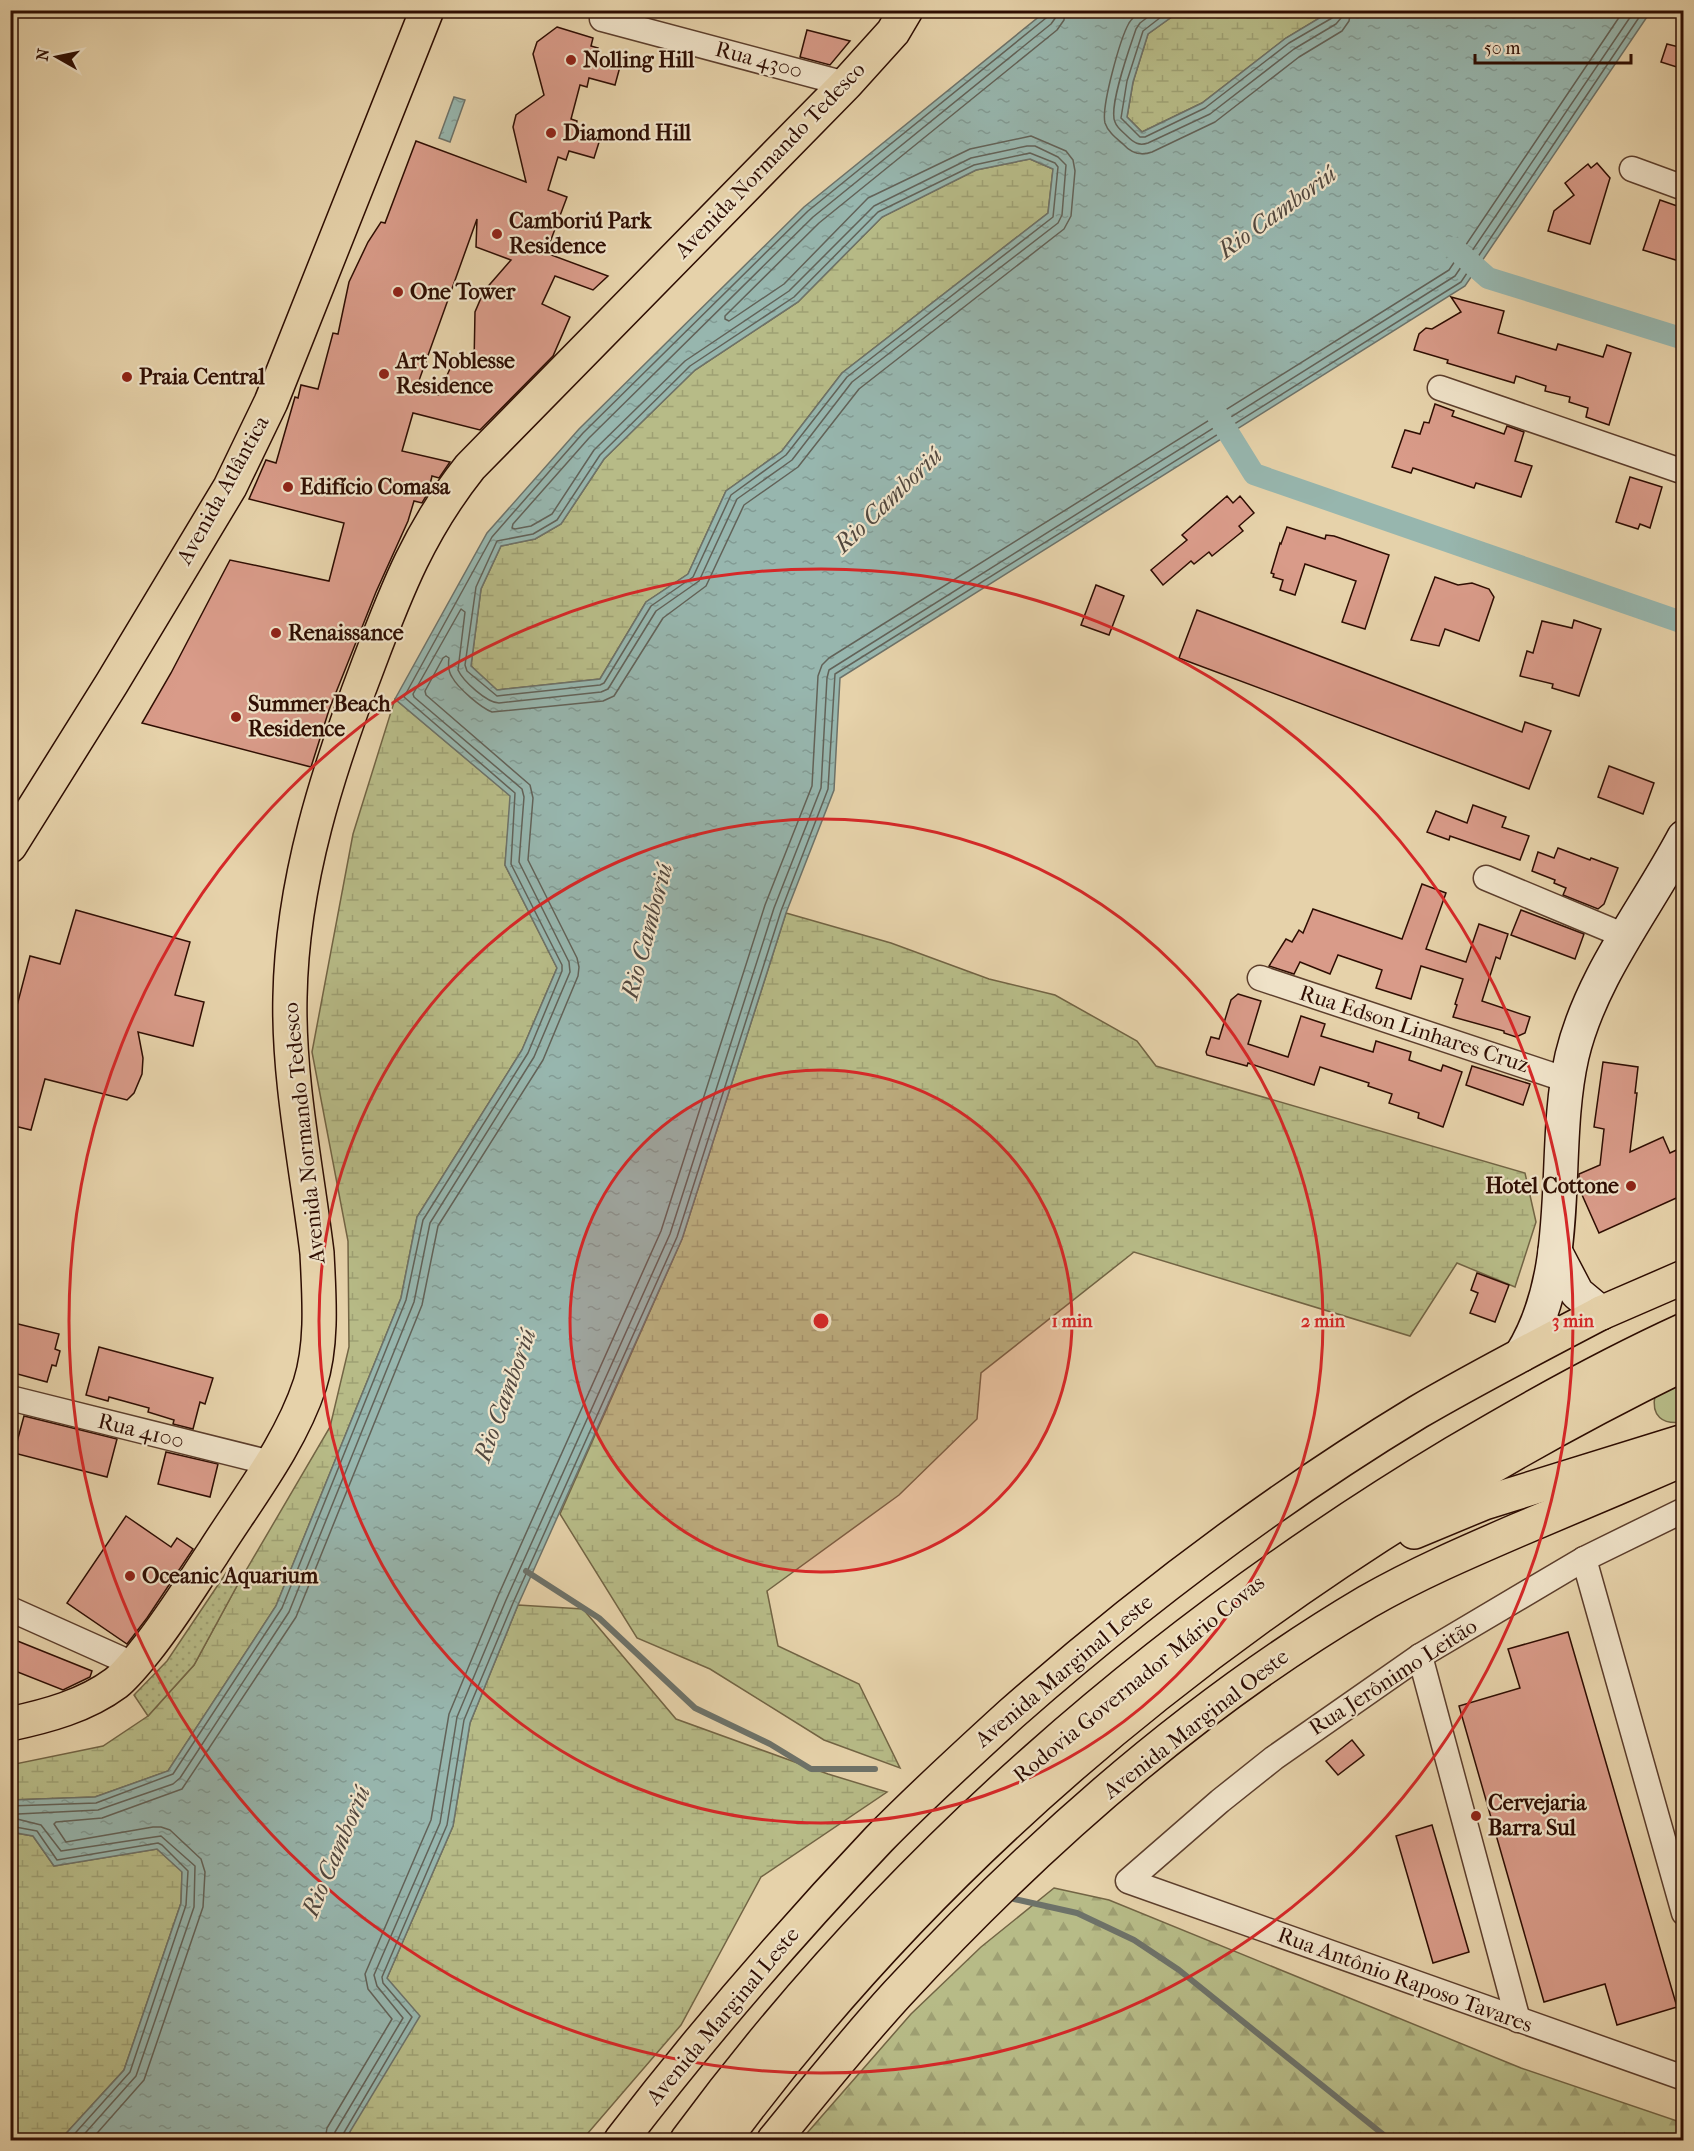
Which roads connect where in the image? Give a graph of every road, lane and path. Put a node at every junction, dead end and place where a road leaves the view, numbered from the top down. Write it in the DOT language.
graph roads {
  1 [pos="427,10"];
  2 [pos="906,10"];
  3 [pos="603,15"];
  4 [pos="846,84"];
  5 [pos="1632,169"];
  6 [pos="1683,188"];
  7 [pos="1440,388"];
  8 [pos="1683,472"];
  9 [pos="1683,837"];
  10 [pos="10,846"];
  11 [pos="1673,863"];
  12 [pos="1486,878"];
  13 [pos="1625,936"];
  14 [pos="1260,978"];
  15 [pos="1568,1080"];
  16 [pos="1555,1251"];
  17 [pos="1683,1277"];
  18 [pos="1602,1313"];
  19 [pos="1683,1330"];
  20 [pos="1521,1355"];
  21 [pos="1683,1364"];
  22 [pos="10,1398"];
  23 [pos="1683,1442"];
  24 [pos="1683,1459"];
  25 [pos="271,1463"];
  26 [pos="1683,1510"];
  27 [pos="1584,1559"];
  28 [pos="1335,1564"];
  29 [pos="10,1610"];
  30 [pos="1419,1656"];
  31 [pos="135,1665"];
  32 [pos="10,1724"];
  33 [pos="1128,1881"];
  34 [pos="1683,1912"];
  35 [pos="1518,2020"];
  36 [pos="1683,2078"];
  37 [pos="621,2140"];
  38 [pos="687,2140"];
  39 [pos="724,2140"];
  40 [pos="774,2140"];
  1 -- 10 [label="main road, Avenida Atlântica"];
  2 -- 4 [label="main road, Avenida Normando Tedesco"];
  3 -- 4 [label="street, Rua 4300"];
  4 -- 25 [label="main road, Avenida Normando Tedesco"];
  5 -- 6 [label="street"];
  7 -- 8 [label="street"];
  9 -- 11 [label="main road"];
  11 -- 13 [label="main road"];
  12 -- 13 [label="street"];
  13 -- 15 [label="main road"];
  14 -- 15 [label="street, Rua Edson Linhares Cruz"];
  15 -- 16 [label="main road"];
  16 -- 18 [label="main road"];
  16 -- 20 [label="main road"];
  17 -- 18 [label="main road, Avenida Marginal Leste"];
  18 -- 20 [label="main road, Avenida Marginal Leste"];
  19 -- 38 [label="main road, Rodovia Governador Mário Covas"];
  20 -- 37 [label="main road, Avenida Marginal Leste"];
  21 -- 28 [label="main road, Rodovia Governador Mário Covas"];
  22 -- 25 [label="street, Rua 4100"];
  23 -- 28 [label="main road"];
  24 -- 40 [label="main road, Avenida Marginal Oeste"];
  25 -- 31 [label="main road, Avenida Normando Tedesco"];
  26 -- 27 [label="street, Rua Jerônimo Leitão"];
  27 -- 30 [label="street, Rua Jerônimo Leitão"];
  27 -- 34 [label="street"];
  28 -- 39 [label="main road, Rodovia Governador Mário Covas"];
  29 -- 31 [label="street"];
  30 -- 33 [label="street, Rua Jerônimo Leitão"];
  30 -- 35 [label="street"];
  31 -- 32 [label="main road, Avenida Normando Tedesco"];
  33 -- 35 [label="street, Rua Antônio Raposo Tavares"];
  35 -- 36 [label="street, Rua Antônio Raposo Tavares"];
}
